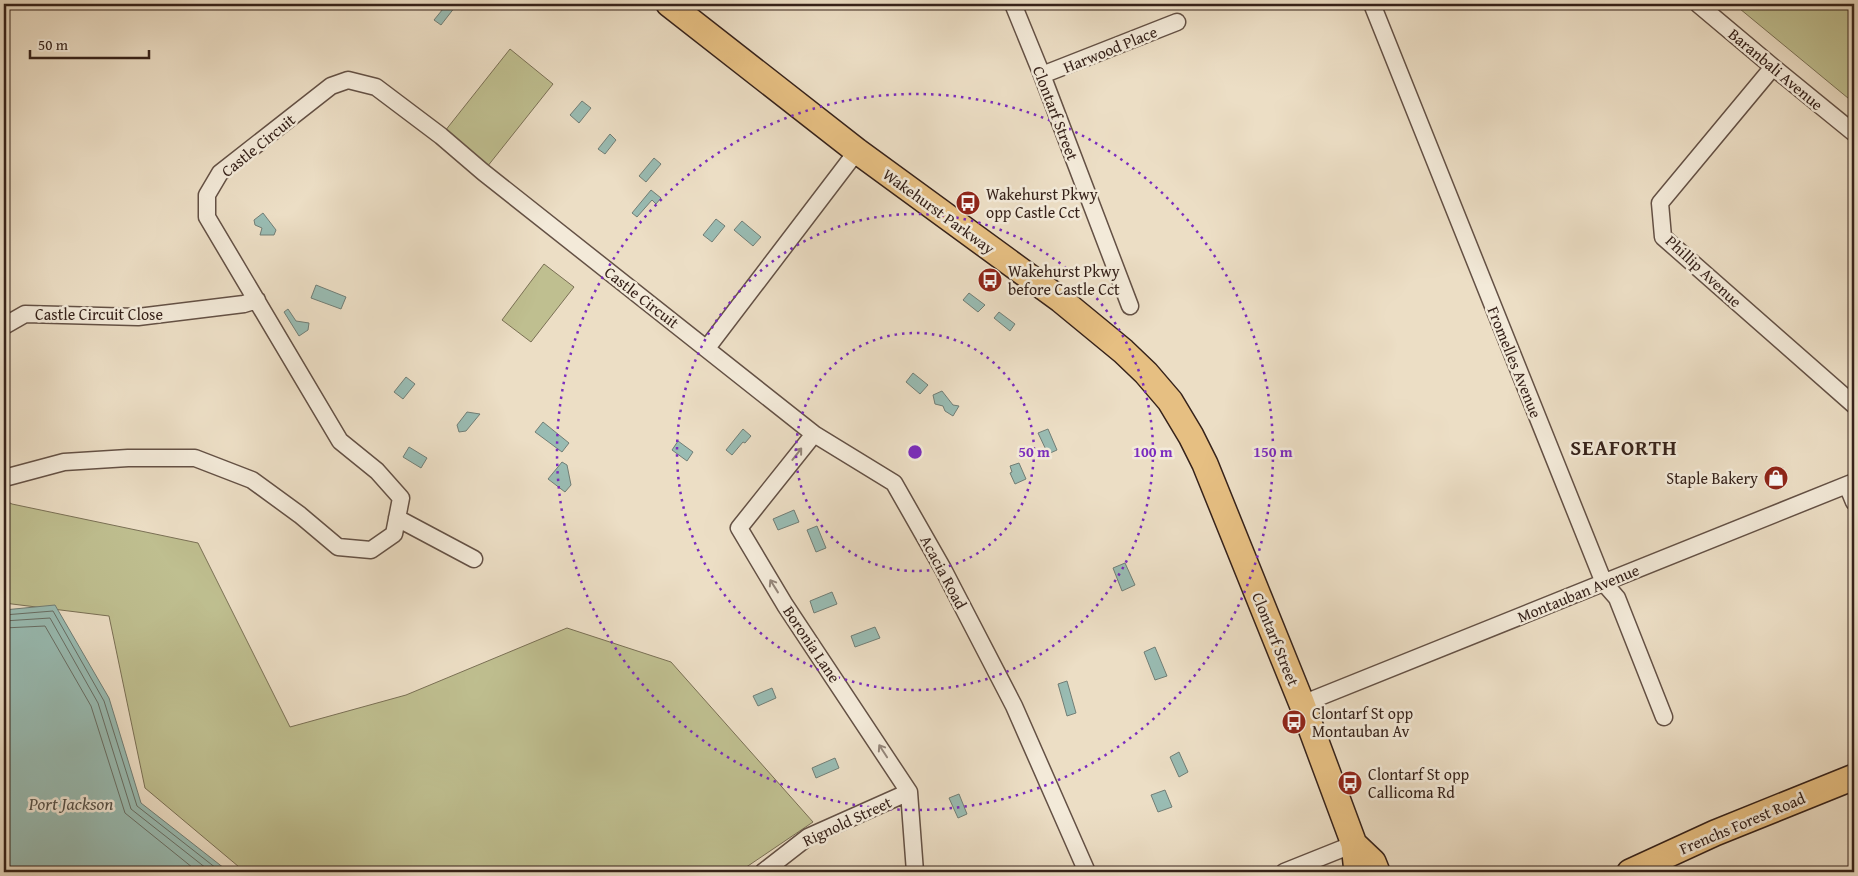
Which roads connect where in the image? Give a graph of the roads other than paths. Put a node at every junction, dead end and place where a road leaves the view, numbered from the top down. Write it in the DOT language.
graph roads {
  1 [pos="668,4"];
  2 [pos="1013,4"];
  3 [pos="1372,4"];
  4 [pos="1698,4"];
  5 [pos="1177,22"];
  6 [pos="1773,68"];
  7 [pos="1042,75"];
  8 [pos="1854,133"];
  9 [pos="857,151"];
  10 [pos="257,300"];
  11 [pos="1130,306"];
  12 [pos="4,326"];
  13 [pos="707,348"];
  14 [pos="1854,405"];
  15 [pos="814,434"];
  16 [pos="1205,464"];
  17 [pos="4,476"];
  18 [pos="1851,484"];
  19 [pos="1854,502"];
  20 [pos="397,518"];
  21 [pos="474,559"];
  22 [pos="1604,583"];
  23 [pos="1302,704"];
  24 [pos="1664,716"];
  25 [pos="1854,777"];
  26 [pos="909,792"];
  27 [pos="1354,844"];
  28 [pos="762,872"];
  29 [pos="915,872"];
  30 [pos="1087,872"];
  31 [pos="1284,872"];
  32 [pos="1357,872"];
  33 [pos="1377,872"];
  34 [pos="1630,872"];
  1 -- 9 [label="main road, Wakehurst Parkway"];
  2 -- 7 [label="street, Clontarf Street"];
  3 -- 22 [label="street, Fromelles Avenue"];
  4 -- 6 [label="street, Baranbali Avenue"];
  5 -- 7 [label="street, Harwood Place"];
  6 -- 8 [label="street, Baranbali Avenue"];
  6 -- 14 [label="street, Phillip Avenue"];
  7 -- 11 [label="street, Clontarf Street"];
  9 -- 13 [label="street"];
  9 -- 16 [label="main road, Wakehurst Parkway"];
  10 -- 12 [label="street, Castle Circuit Close"];
  10 -- 13 [label="street, Castle Circuit"];
  10 -- 20 [label="street, Castle Circuit"];
  13 -- 15 [label="street, Acacia Road"];
  26 -- 15 [label="street, Boronia Lane, one-way"];
  15 -- 30 [label="street, Acacia Road"];
  16 -- 23 [label="main road, Clontarf Street"];
  17 -- 20 [label="street, Castle Circuit"];
  18 -- 19 [label="street"];
  18 -- 22 [label="street, Montauban Avenue"];
  20 -- 21 [label="street"];
  22 -- 23 [label="street, Montauban Avenue"];
  22 -- 24 [label="street, Fromelles Avenue"];
  23 -- 27 [label="main road, Clontarf Street"];
  25 -- 34 [label="main road, Frenchs Forest Road"];
  26 -- 28 [label="street, Rignold Street"];
  26 -- 29 [label="street, Boronia Lane"];
  27 -- 31 [label="street"];
  27 -- 32 [label="main road, Clontarf Street"];
  27 -- 33 [label="main road, Clontarf Street"];
}
